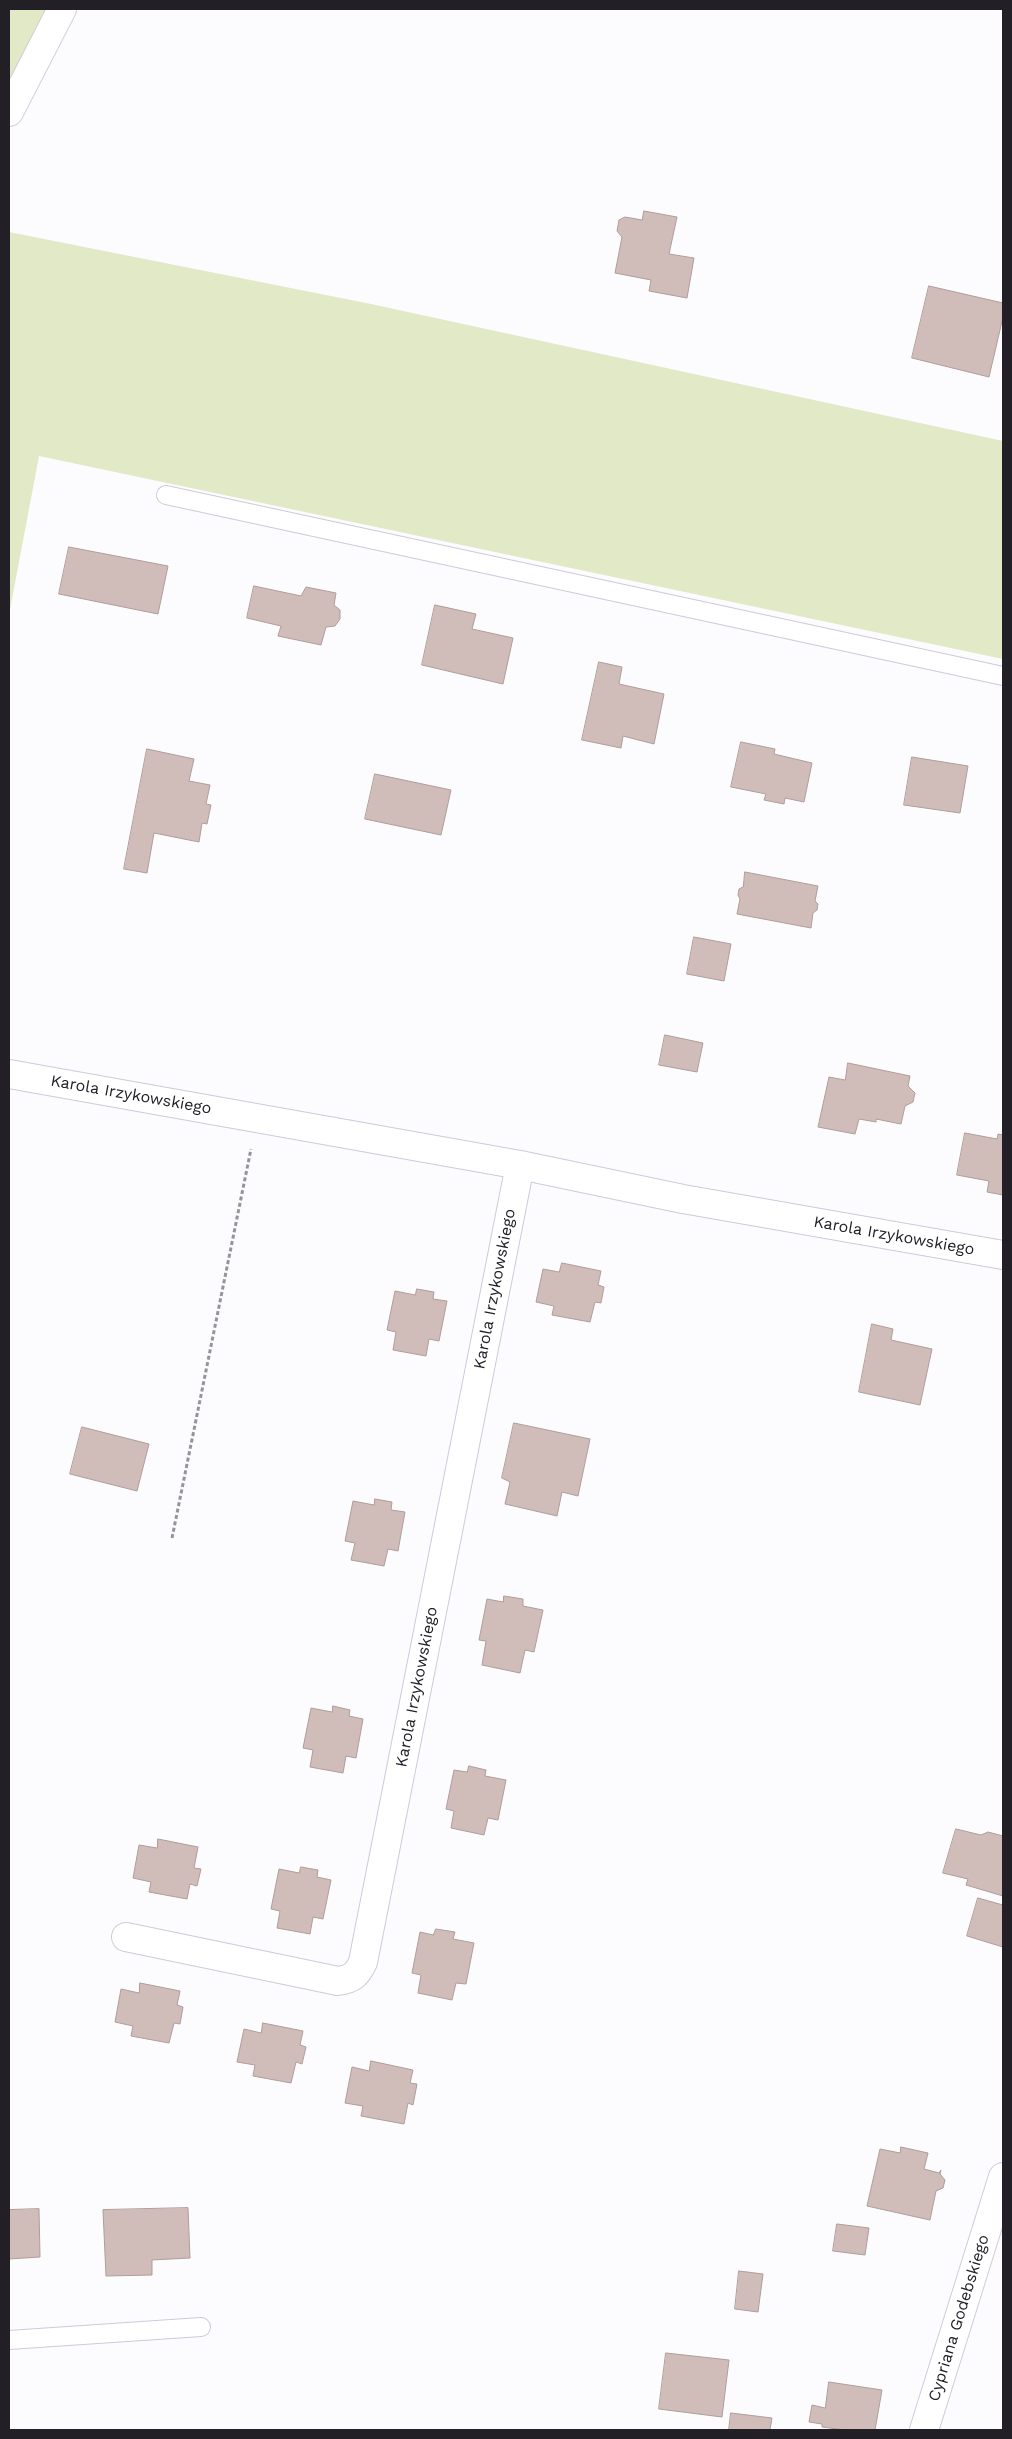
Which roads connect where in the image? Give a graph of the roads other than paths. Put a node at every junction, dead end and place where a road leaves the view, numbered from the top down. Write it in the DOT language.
graph roads {
  1 [pos="62,9"];
  2 [pos="9,112"];
  3 [pos="166,495"];
  4 [pos="1003,676"];
  5 [pos="9,1074"];
  6 [pos="520,1165"];
  7 [pos="1003,1255"];
  8 [pos="126,1937"];
  9 [pos="1003,2177"];
  10 [pos="201,2327"];
  11 [pos="9,2340"];
  12 [pos="924,2430"];
  1 -- 2 [label="street"];
  3 -- 4 [label="lane"];
  5 -- 6 [label="street, Karola Irzykowskiego"];
  6 -- 7 [label="street, Karola Irzykowskiego"];
  6 -- 8 [label="street, Karola Irzykowskiego"];
  9 -- 12 [label="street, Cypriana Godebskiego"];
  10 -- 11 [label="lane"];
}
